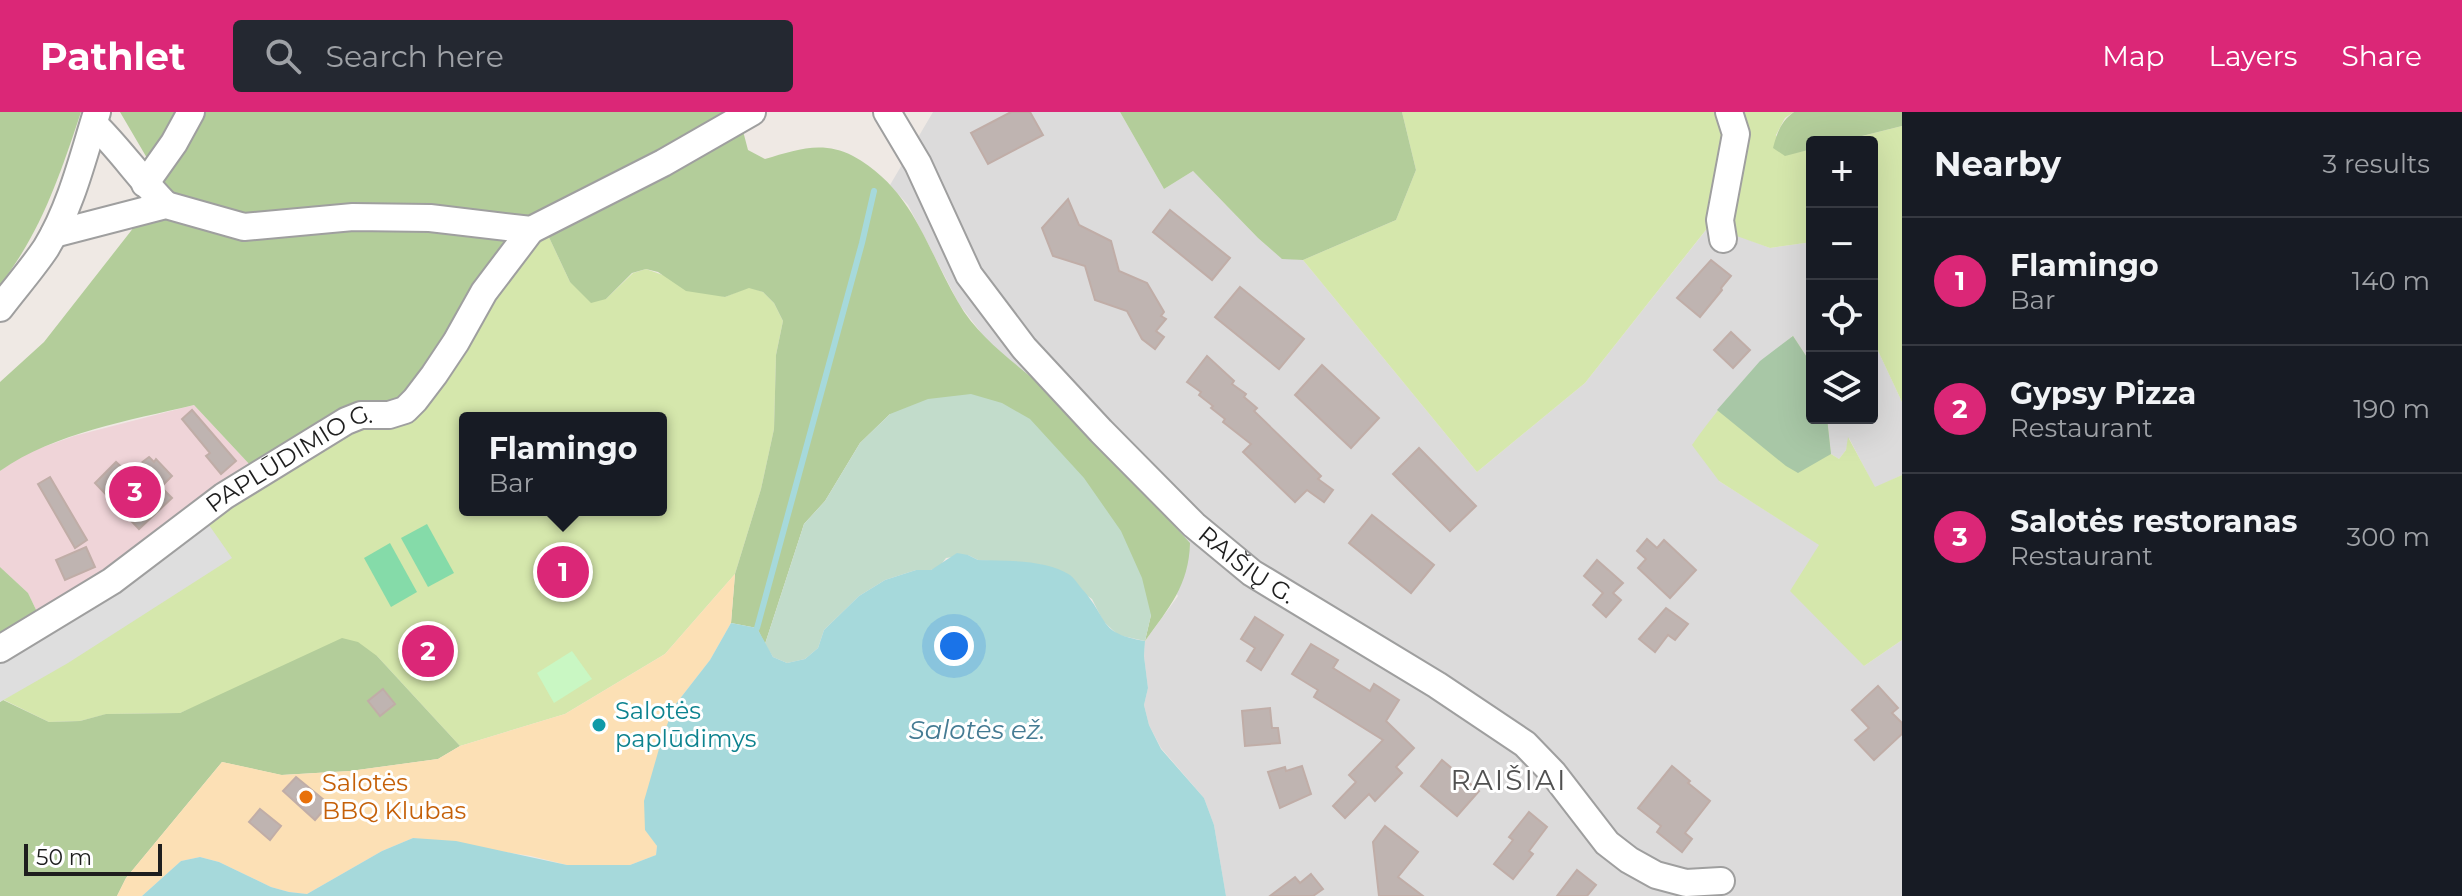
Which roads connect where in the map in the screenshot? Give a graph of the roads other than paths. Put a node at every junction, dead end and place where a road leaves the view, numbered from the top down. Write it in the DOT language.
graph roads {
  1 [pos="191,112"];
  2 [pos="752,112"];
  3 [pos="887,112"];
  4 [pos="1729,112"];
  5 [pos="96,118"];
  6 [pos="145,184"];
  7 [pos="166,205"];
  8 [pos="531,230"];
  9 [pos="54,234"];
  10 [pos="1723,239"];
  11 [pos="0,308"];
  12 [pos="0,649"];
  13 [pos="1721,881"];
  1 -- 6 [label="street"];
  2 -- 8 [label="street"];
  3 -- 13 [label="street, RAIŠIŲ G."];
  4 -- 10 [label="street"];
  5 -- 6 [label="street"];
  5 -- 9 [label="street"];
  6 -- 7 [label="street"];
  7 -- 8 [label="street"];
  7 -- 9 [label="street"];
  8 -- 12 [label="street, PAPLŪDIMIO G."];
  9 -- 11 [label="street"];
}
